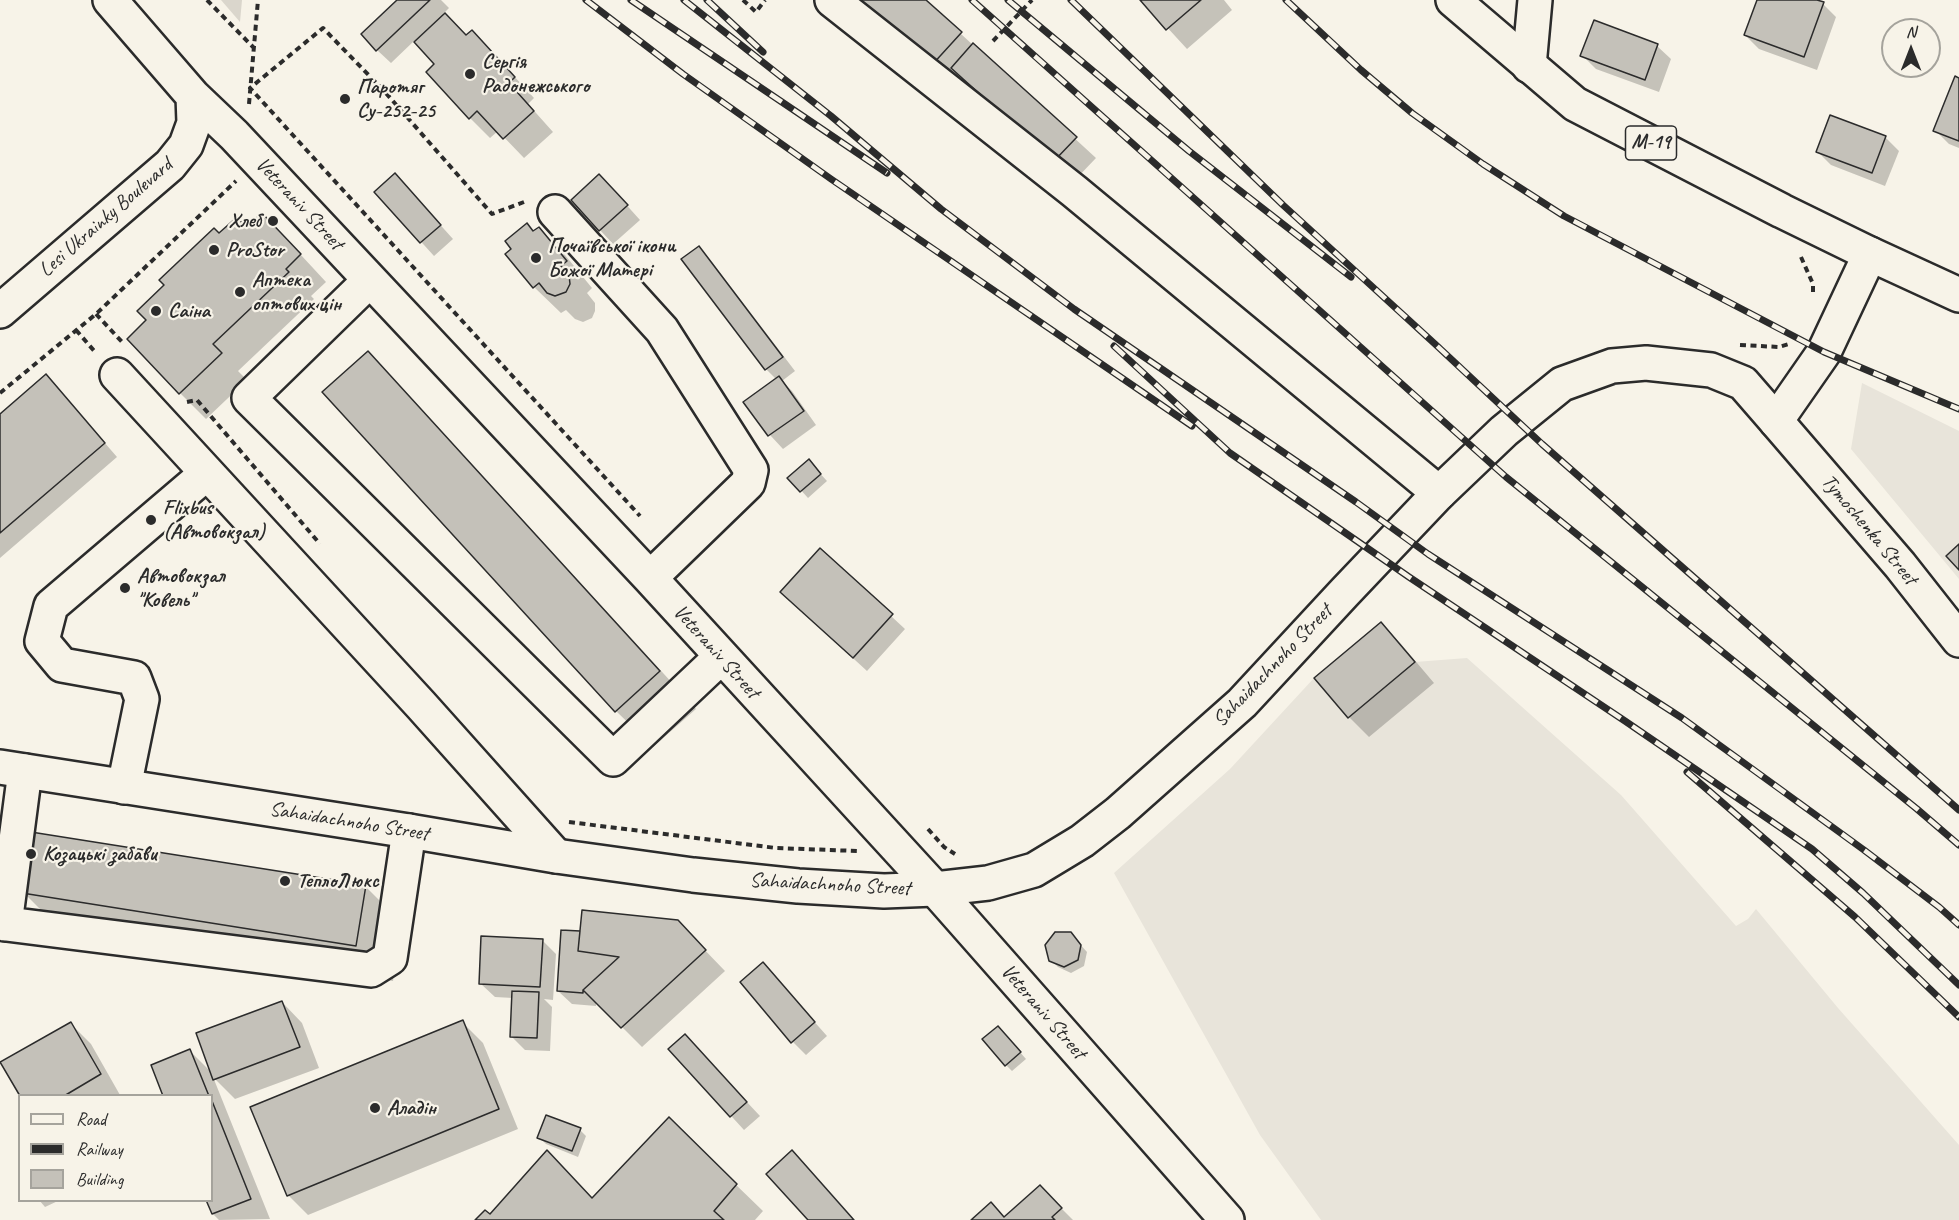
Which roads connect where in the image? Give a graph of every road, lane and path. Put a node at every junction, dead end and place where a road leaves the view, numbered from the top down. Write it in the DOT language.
graph roads {
  1 [pos="110,0"];
  2 [pos="207,0"];
  3 [pos="258,0"];
  4 [pos="743,0"];
  5 [pos="765,0"];
  6 [pos="832,0"];
  7 [pos="1032,0"];
  8 [pos="1453,0"];
  9 [pos="1535,0"];
  10 [pos="993,41"];
  11 [pos="254,49"];
  12 [pos="1530,66"];
  13 [pos="250,88"];
  14 [pos="192,96"];
  15 [pos="245,147"];
  16 [pos="555,212"];
  17 [pos="1800,254"];
  18 [pos="1870,254"];
  19 [pos="370,280"];
  20 [pos="1959,296"];
  21 [pos="1813,304"];
  22 [pos="0,311"];
  23 [pos="1731,344"];
  24 [pos="1790,344"];
  25 [pos="117,375"];
  26 [pos="0,393"];
  27 [pos="1776,421"];
  28 [pos="207,473"];
  29 [pos="1439,493"];
  30 [pos="675,554"];
  31 [pos="650,578"];
  32 [pos="1959,640"];
  33 [pos="721,657"];
  34 [pos="12,769"];
  35 [pos="124,787"];
  36 [pos="920,821"];
  37 [pos="409,831"];
  38 [pos="556,856"];
  39 [pos="962,859"];
  40 [pos="935,889"];
  41 [pos="2,923"];
  42 [pos="1227,1220"];
  1 -- 14 [label="main road"];
  2 -- 11 [label="path"];
  3 -- 11 [label="path"];
  4 -- 5 [label="path"];
  6 -- 29 [label="main road"];
  7 -- 10 [label="path"];
  8 -- 12 [label="main road, М-19"];
  9 -- 12 [label="main road"];
  11 -- 13 [label="path"];
  12 -- 18 [label="main road, М-19"];
  13 -- 15 [label="path"];
  13 -- 16 [label="path"];
  13 -- 30 [label="path"];
  14 -- 15 [label="main road, Veteraniv Street"];
  14 -- 22 [label="main road, Lesi Ukrainky Boulevard"];
  15 -- 19 [label="main road, Veteraniv Street"];
  15 -- 26 [label="path"];
  16 -- 30 [label="main road"];
  17 -- 21 [label="path"];
  18 -- 20 [label="main road"];
  18 -- 27 [label="main road"];
  19 -- 31 [label="main road, Veteraniv Street"];
  19 -- 33 [label="main road"];
  23 -- 24 [label="path"];
  25 -- 28 [label="main road"];
  27 -- 29 [label="main road, Sahaidachnoho Street"];
  27 -- 32 [label="main road, Tymoshenka Street"];
  28 -- 35 [label="main road"];
  28 -- 38 [label="main road"];
  29 -- 40 [label="main road, Sahaidachnoho Street"];
  30 -- 31 [label="main road"];
  31 -- 33 [label="main road, Veteraniv Street"];
  33 -- 40 [label="main road, Veteraniv Street"];
  34 -- 35 [label="main road, Sahaidachnoho Street"];
  34 -- 41 [label="main road"];
  35 -- 37 [label="main road, Sahaidachnoho Street"];
  36 -- 39 [label="path"];
  37 -- 38 [label="main road, Sahaidachnoho Street"];
  37 -- 41 [label="main road"];
  38 -- 40 [label="main road, Sahaidachnoho Street"];
  40 -- 42 [label="main road, Veteraniv Street"];
}
